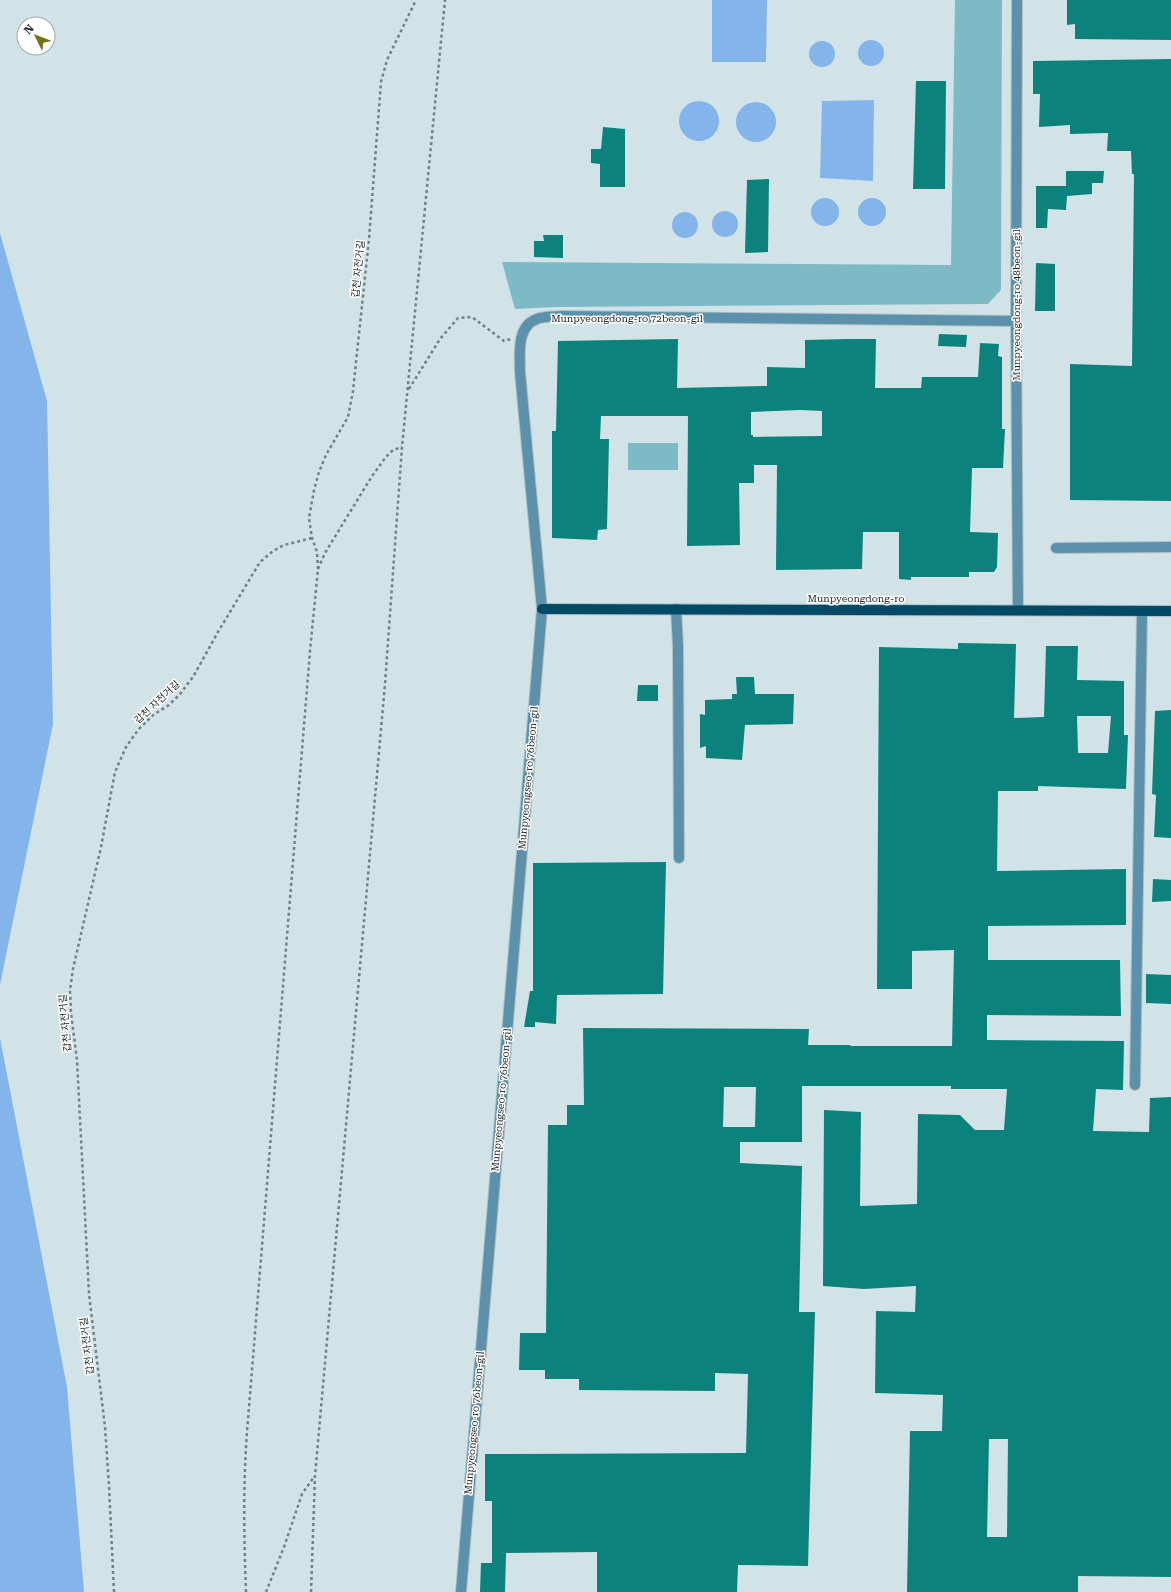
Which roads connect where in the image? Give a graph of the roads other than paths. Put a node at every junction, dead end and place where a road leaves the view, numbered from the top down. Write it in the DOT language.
graph roads {
  1 [pos="1017,0"];
  2 [pos="1016,321"];
  3 [pos="1171,547"];
  4 [pos="1056,548"];
  5 [pos="542,609"];
  6 [pos="676,609"];
  7 [pos="1018,610"];
  8 [pos="1142,611"];
  9 [pos="1171,611"];
  10 [pos="679,858"];
  11 [pos="1135,1085"];
  12 [pos="460,1592"];
  1 -- 2 [label="street, Munpyeongdong-ro 48beon-gil"];
  2 -- 5 [label="street, Munpyeongdong-ro 72beon-gil"];
  2 -- 7 [label="street, Munpyeongdong-ro 48beon-gil"];
  3 -- 4 [label="street"];
  5 -- 6 [label="main road, Munpyeongdong-ro"];
  5 -- 12 [label="street, Munpyeongseo-ro 76beon-gil"];
  6 -- 7 [label="main road, Munpyeongdong-ro"];
  6 -- 10 [label="street"];
  7 -- 8 [label="main road, Munpyeongdong-ro"];
  8 -- 9 [label="main road, Munpyeongdong-ro"];
  8 -- 11 [label="street"];
}
